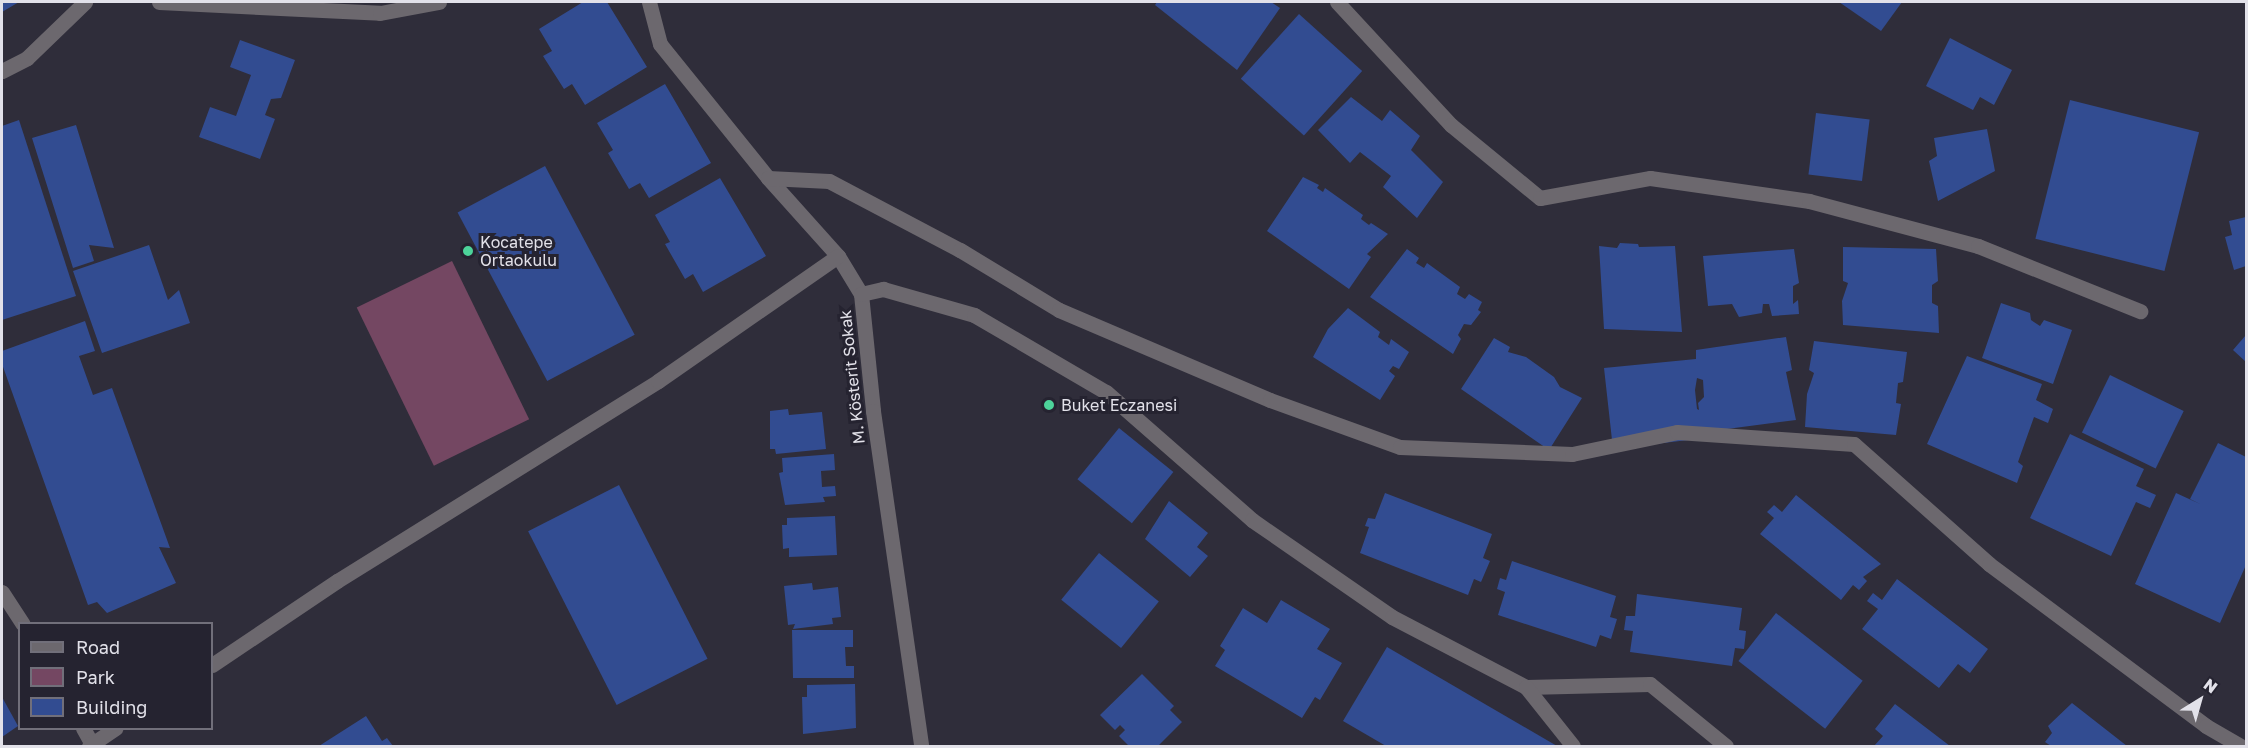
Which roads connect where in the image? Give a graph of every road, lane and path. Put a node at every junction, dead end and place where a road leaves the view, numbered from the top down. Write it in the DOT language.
graph roads {
  1 [pos="85,2"];
  2 [pos="159,2"];
  3 [pos="439,2"];
  4 [pos="649,2"];
  5 [pos="1337,2"];
  6 [pos="244,4"];
  7 [pos="380,7"];
  8 [pos="2,71"];
  9 [pos="768,178"];
  10 [pos="838,256"];
  11 [pos="861,294"];
  12 [pos="2140,311"];
  13 [pos="2,592"];
  14 [pos="22,622"];
  15 [pos="213,664"];
  16 [pos="1526,687"];
  17 [pos="83,730"];
  18 [pos="115,730"];
  19 [pos="91,746"];
  20 [pos="921,747"];
  21 [pos="1573,747"];
  22 [pos="1726,747"];
  23 [pos="2240,747"];
  1 -- 8 [label="street"];
  2 -- 6 [label="street"];
  3 -- 7 [label="street"];
  4 -- 9 [label="street, M. Kösterit Sokak"];
  5 -- 12 [label="street"];
  6 -- 7 [label="street"];
  9 -- 10 [label="street, M. Kösterit Sokak"];
  9 -- 23 [label="street"];
  10 -- 11 [label="street, M. Kösterit Sokak"];
  10 -- 15 [label="street"];
  11 -- 16 [label="street"];
  11 -- 20 [label="street, M. Kösterit Sokak"];
  13 -- 14 [label="street"];
  16 -- 21 [label="street"];
  16 -- 22 [label="street"];
  17 -- 19 [label="street"];
  18 -- 19 [label="street"];
}
